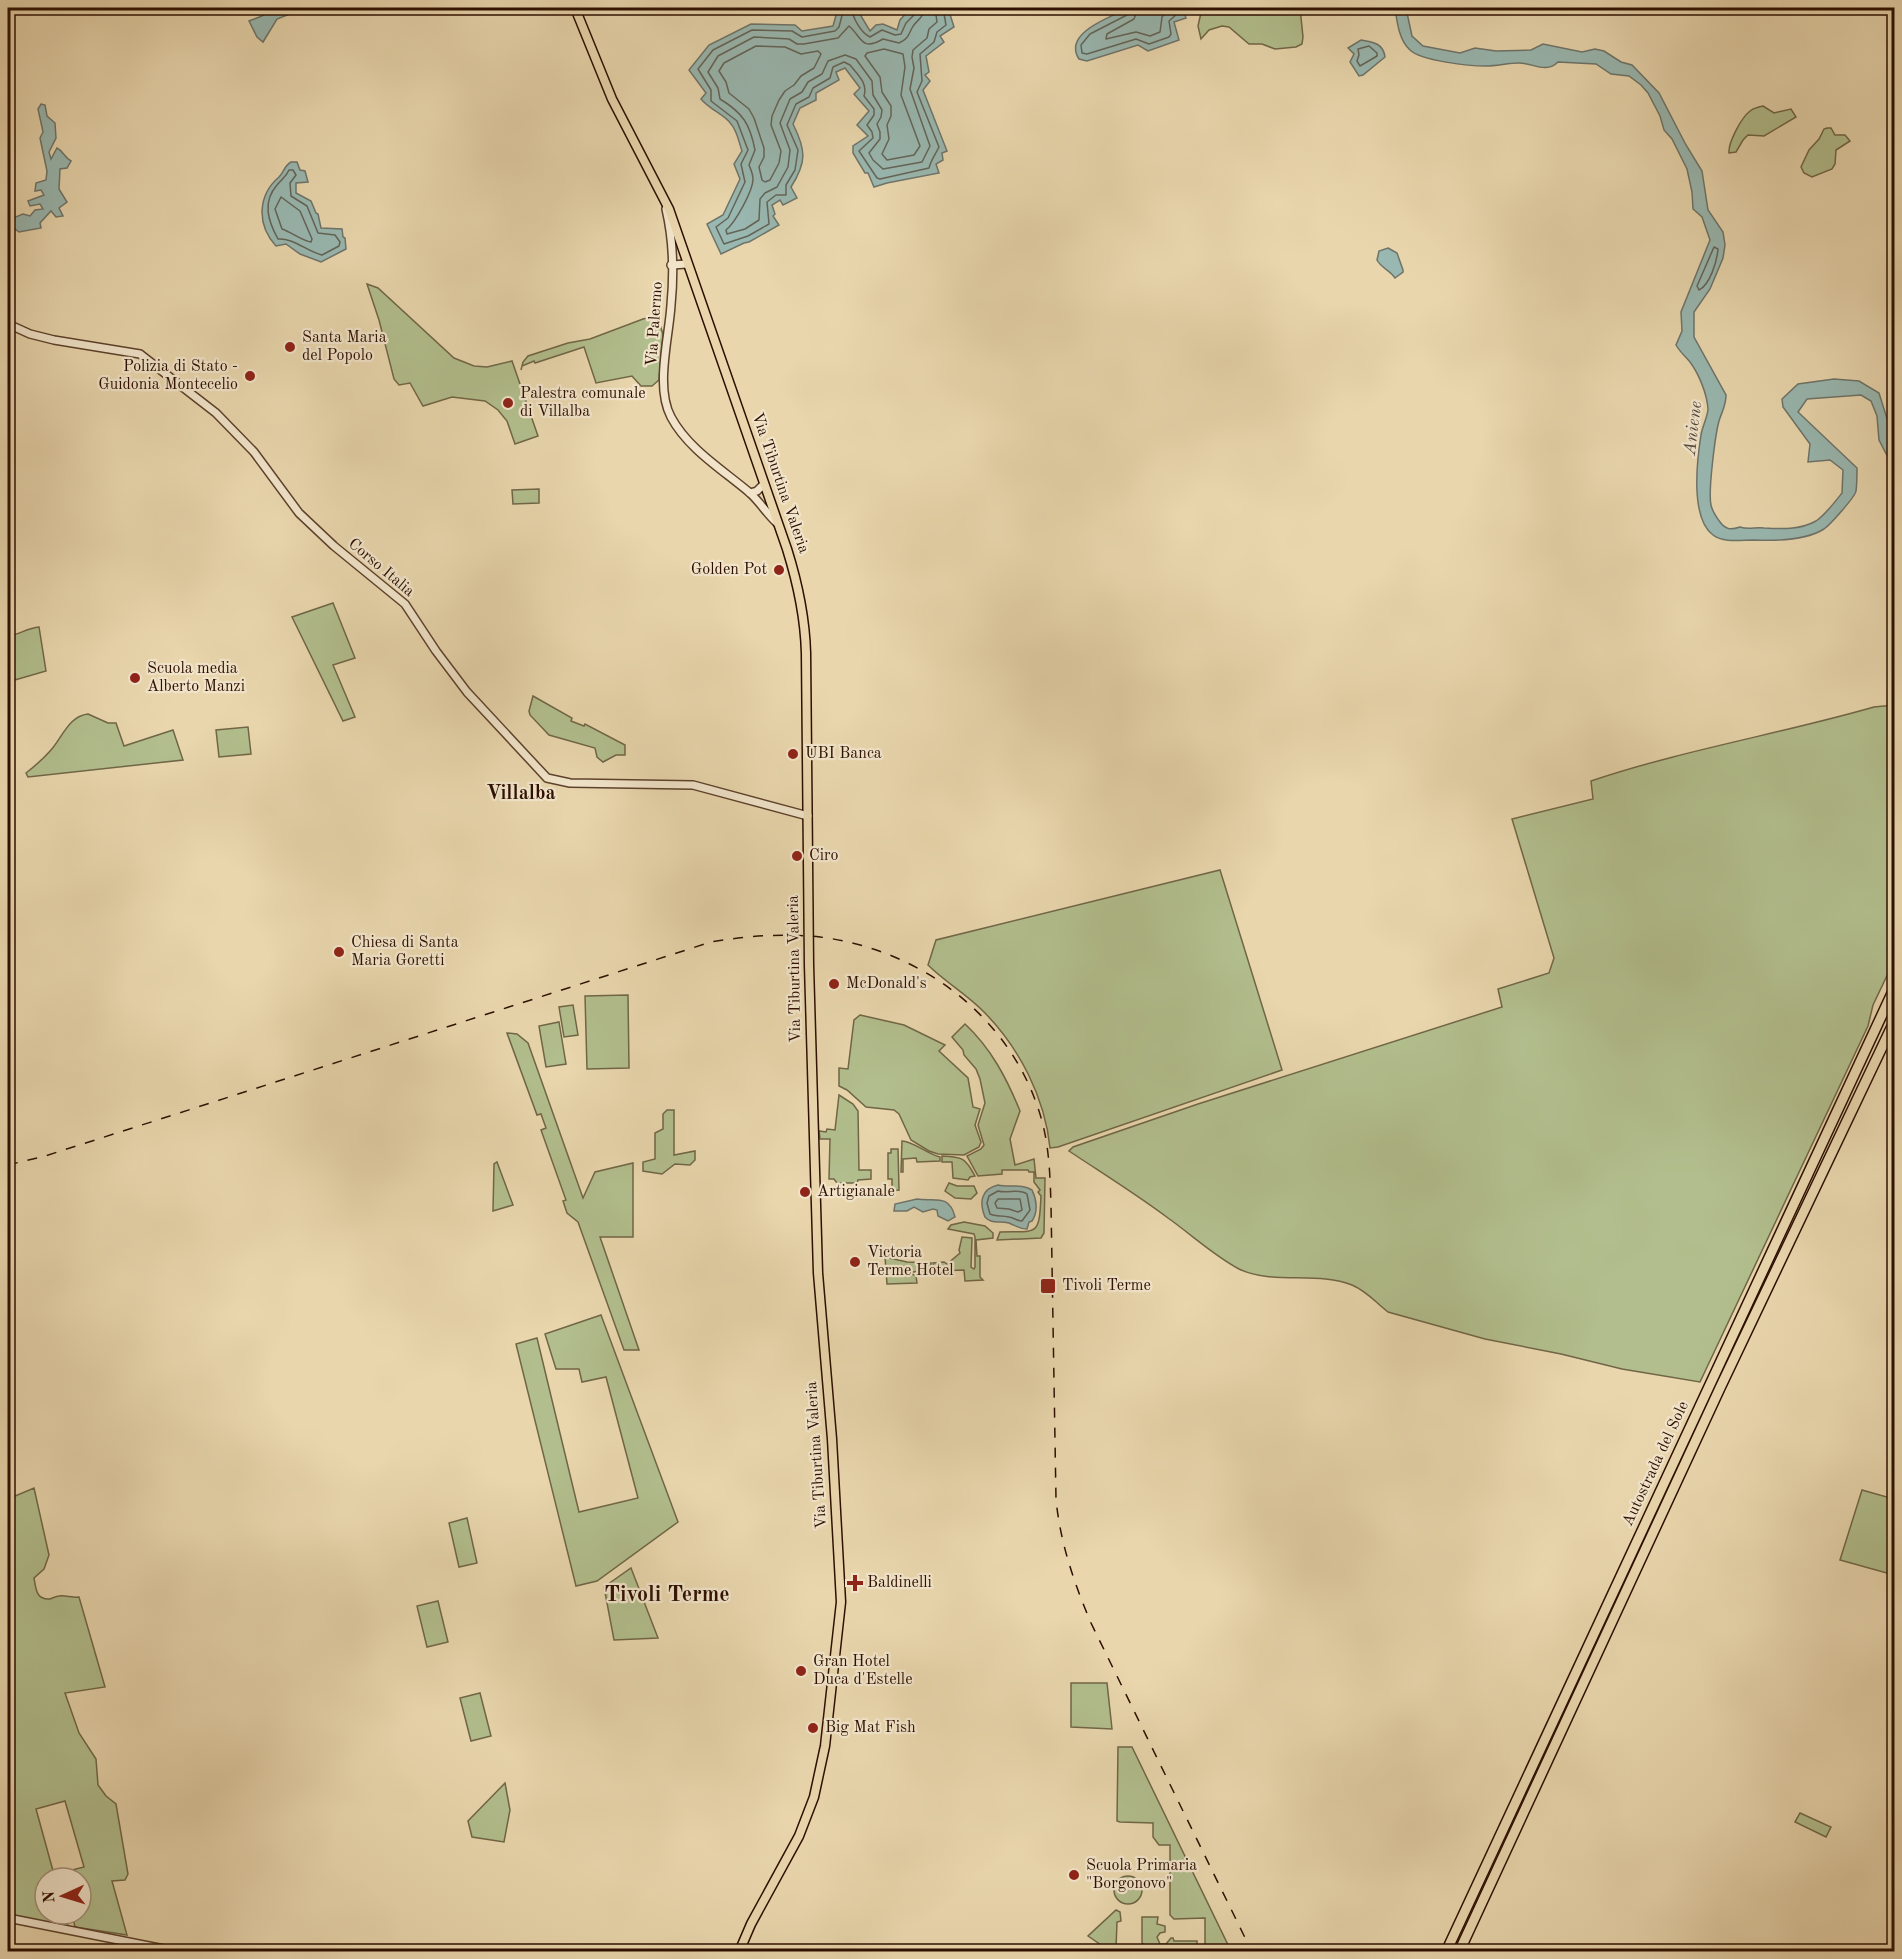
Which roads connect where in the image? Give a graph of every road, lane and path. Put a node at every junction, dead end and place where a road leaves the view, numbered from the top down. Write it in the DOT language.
graph roads {
  1 [pos="575,8"];
  2 [pos="658,187"];
  3 [pos="687,264"];
  4 [pos="671,265"];
  5 [pos="8,324"];
  6 [pos="764,484"];
  7 [pos="750,493"];
  8 [pos="768,497"];
  9 [pos="756,499"];
  10 [pos="778,524"];
  11 [pos="808,816"];
  12 [pos="1894,989"];
  13 [pos="1894,1022"];
  14 [pos="8,1918"];
  15 [pos="173,1951"];
  16 [pos="739,1952"];
  17 [pos="1446,1952"];
  18 [pos="1459,1952"];
  1 -- 2 [label="main road, Via Tiburtina Valeria"];
  2 -- 3 [label="main road, Via Tiburtina Valeria"];
  2 -- 4 [label="street, Via Palermo"];
  3 -- 4 [label="street"];
  3 -- 6 [label="main road, Via Tiburtina Valeria"];
  4 -- 7 [label="street, Via Palermo"];
  5 -- 11 [label="street, Corso Italia"];
  6 -- 7 [label="street"];
  6 -- 8 [label="main road, Via Tiburtina Valeria"];
  7 -- 8 [label="street, Via Palermo"];
  7 -- 9 [label="street, Via Palermo"];
  8 -- 9 [label="street"];
  8 -- 10 [label="main road, Via Tiburtina Valeria"];
  9 -- 10 [label="street, Via Palermo"];
  10 -- 11 [label="main road, Via Tiburtina Valeria"];
  11 -- 16 [label="main road, Via Tiburtina Valeria"];
  12 -- 17 [label="highway, Autostrada del Sole"];
  13 -- 18 [label="highway, Autostrada del Sole"];
  14 -- 15 [label="street"];
}
